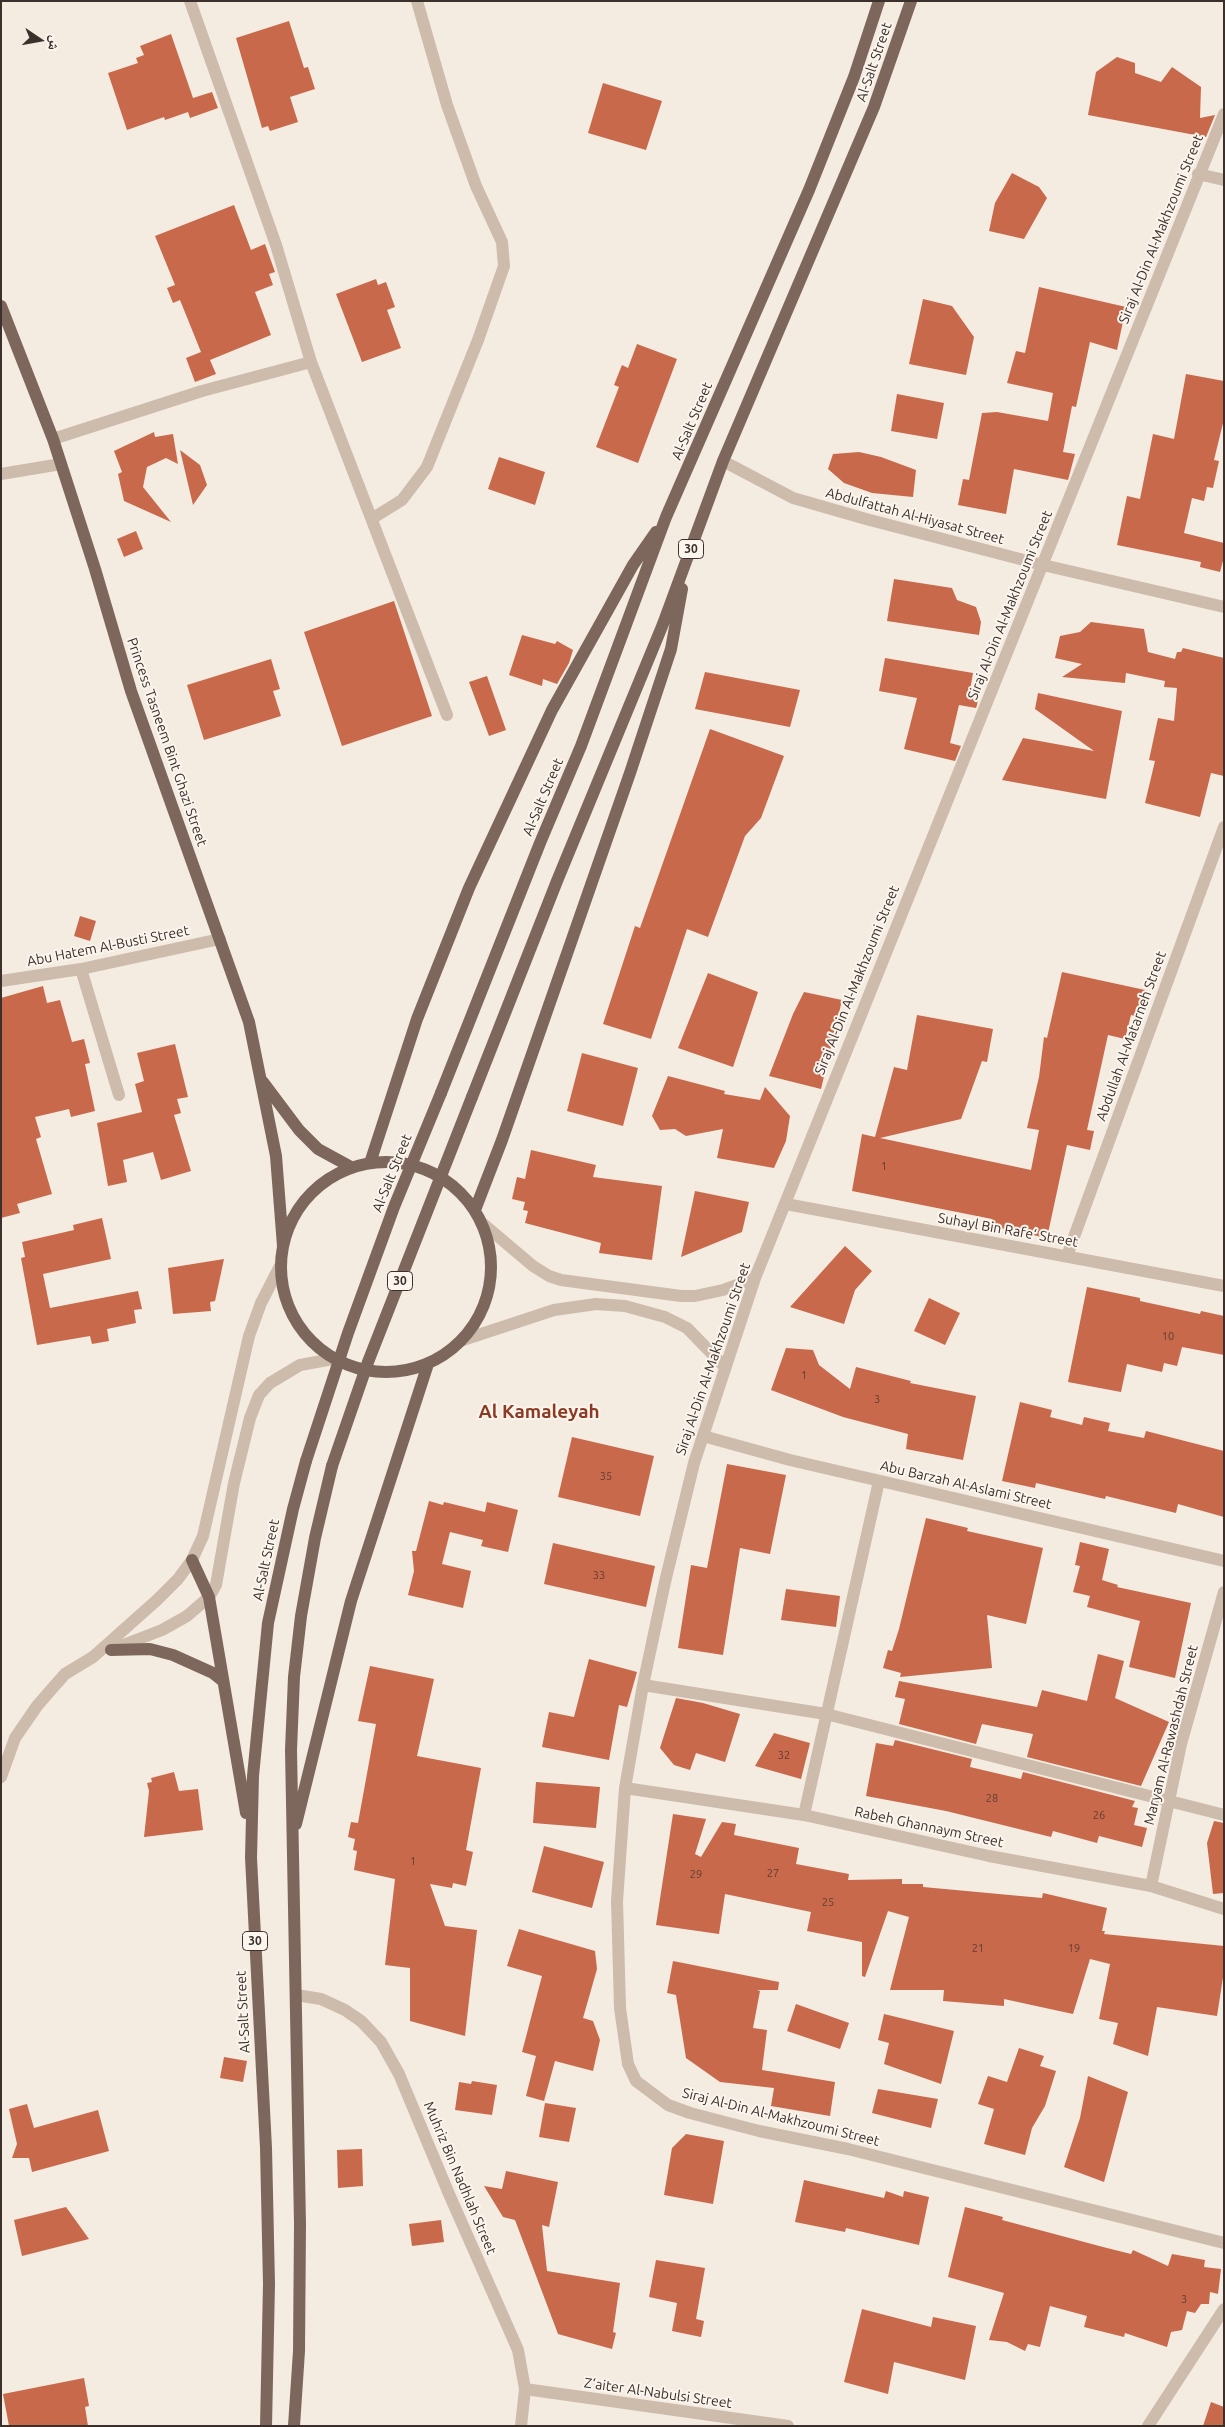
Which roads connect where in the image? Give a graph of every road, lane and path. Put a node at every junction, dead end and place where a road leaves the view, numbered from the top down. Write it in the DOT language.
graph roads {
  1 [pos="190,1"];
  2 [pos="417,1"];
  3 [pos="879,1"];
  4 [pos="911,1"];
  5 [pos="1224,114"];
  6 [pos="1198,174"];
  7 [pos="1224,180"];
  8 [pos="1,306"];
  9 [pos="311,362"];
  10 [pos="53,439"];
  11 [pos="723,461"];
  12 [pos="61,464"];
  13 [pos="1,474"];
  14 [pos="666,517"];
  15 [pos="373,518"];
  16 [pos="687,562"];
  17 [pos="1043,565"];
  18 [pos="1224,607"];
  19 [pos="447,716"];
  20 [pos="1224,827"];
  21 [pos="220,939"];
  22 [pos="81,969"];
  23 [pos="1,981"];
  24 [pos="259,1076"];
  25 [pos="119,1095"];
  26 [pos="370,1163"];
  27 [pos="351,1167"];
  28 [pos="786,1204"];
  29 [pos="475,1210"];
  30 [pos="481,1222"];
  31 [pos="283,1246"];
  32 [pos="1067,1256"];
  33 [pos="280,1264"];
  34 [pos="755,1278"];
  35 [pos="1224,1286"];
  36 [pos="629,1289"];
  37 [pos="625,1306"];
  38 [pos="463,1340"];
  39 [pos="333,1359"];
  40 [pos="428,1364"];
  41 [pos="725,1367"];
  42 [pos="703,1436"];
  43 [pos="879,1481"];
  44 [pos="192,1560"];
  45 [pos="1224,1561"];
  46 [pos="1224,1592"];
  47 [pos="210,1597"];
  48 [pos="111,1650"];
  49 [pos="93,1657"];
  50 [pos="223,1681"];
  51 [pos="643,1685"];
  52 [pos="826,1714"];
  53 [pos="1,1777"];
  54 [pos="625,1788"];
  55 [pos="1169,1802"];
  56 [pos="1224,1814"];
  57 [pos="804,1815"];
  58 [pos="292,1841"];
  59 [pos="250,1858"];
  60 [pos="1151,1886"];
  61 [pos="1224,1909"];
  62 [pos="296,1995"];
  63 [pos="1224,2243"];
  64 [pos="1224,2309"];
  65 [pos="525,2389"];
  66 [pos="762,2424"];
  67 [pos="266,2426"];
  68 [pos="294,2426"];
  69 [pos="521,2426"];
  70 [pos="788,2426"];
  71 [pos="1148,2426"];
  1 -- 9 [label="street"];
  2 -- 15 [label="street"];
  3 -- 14 [label="main road, Al-Salt Street / 30"];
  4 -- 11 [label="main road, Al-Salt Street / 30"];
  5 -- 6 [label="street, Siraj Al-Din Al-Makhzoumi Street"];
  6 -- 7 [label="street"];
  6 -- 17 [label="street, Siraj Al-Din Al-Makhzoumi Street"];
  8 -- 10 [label="main road, Princess Tasneem Bint Ghazi Street"];
  9 -- 10 [label="street"];
  9 -- 15 [label="street"];
  10 -- 12 [label="main road, Princess Tasneem Bint Ghazi Street"];
  11 -- 16 [label="main road, Al-Salt Street / 30"];
  11 -- 17 [label="street, Abdulfattah Al-Hiyasat Street"];
  12 -- 13 [label="street"];
  12 -- 21 [label="main road, Princess Tasneem Bint Ghazi Street"];
  14 -- 26 [label="main road"];
  14 -- 59 [label="main road, Al-Salt Street / 30, bridge"];
  15 -- 19 [label="street"];
  16 -- 29 [label="main road"];
  16 -- 58 [label="main road, Al-Salt Street / 30, bridge"];
  17 -- 18 [label="street, Abdulfattah Al-Hiyasat Street"];
  17 -- 28 [label="street, Siraj Al-Din Al-Makhzoumi Street"];
  20 -- 32 [label="street, Abdullah Al-Matarneh Street"];
  21 -- 22 [label="street, Abu Hatem Al-Busti Street"];
  21 -- 24 [label="main road, Princess Tasneem Bint Ghazi Street"];
  22 -- 23 [label="street, Abu Hatem Al-Busti Street"];
  22 -- 25 [label="street"];
  24 -- 27 [label="main road, Princess Tasneem Bint Ghazi Street"];
  24 -- 31 [label="main road, Princess Tasneem Bint Ghazi Street"];
  26 -- 27 [label="main road"];
  26 -- 29 [label="main road"];
  27 -- 31 [label="main road"];
  28 -- 32 [label="street, Suhayl Bin Rafe‘ Street"];
  28 -- 34 [label="street, Siraj Al-Din Al-Makhzoumi Street"];
  29 -- 30 [label="main road"];
  30 -- 36 [label="street"];
  30 -- 38 [label="main road"];
  31 -- 33 [label="main road"];
  32 -- 35 [label="street, Suhayl Bin Rafe‘ Street"];
  33 -- 39 [label="main road"];
  33 -- 44 [label="street"];
  34 -- 36 [label="street"];
  34 -- 41 [label="street, Siraj Al-Din Al-Makhzoumi Street"];
  36 -- 37 [label="street"];
  37 -- 38 [label="street"];
  37 -- 41 [label="street"];
  38 -- 40 [label="main road"];
  39 -- 40 [label="main road"];
  39 -- 47 [label="street"];
  40 -- 58 [label="main road"];
  41 -- 42 [label="street, Siraj Al-Din Al-Makhzoumi Street"];
  42 -- 43 [label="street, Abu Barzah Al-Aslami Street"];
  42 -- 51 [label="street, Siraj Al-Din Al-Makhzoumi Street"];
  43 -- 45 [label="street, Abu Barzah Al-Aslami Street"];
  43 -- 52 [label="street"];
  44 -- 47 [label="main road"];
  44 -- 49 [label="street"];
  46 -- 55 [label="street, Maryam Al-Rawashdah Street"];
  47 -- 48 [label="street"];
  47 -- 50 [label="main road"];
  48 -- 49 [label="street"];
  48 -- 50 [label="main road"];
  49 -- 53 [label="street"];
  50 -- 59 [label="main road"];
  51 -- 52 [label="street"];
  51 -- 54 [label="street, Siraj Al-Din Al-Makhzoumi Street"];
  52 -- 55 [label="street"];
  52 -- 57 [label="street"];
  54 -- 57 [label="street, Rabeh Ghannaym Street"];
  54 -- 63 [label="street, Siraj Al-Din Al-Makhzoumi Street"];
  55 -- 56 [label="street"];
  55 -- 60 [label="street, Maryam Al-Rawashdah Street"];
  57 -- 60 [label="street, Rabeh Ghannaym Street"];
  58 -- 62 [label="main road, Al-Salt Street / 30"];
  59 -- 67 [label="main road, Al-Salt Street / 30"];
  60 -- 61 [label="street, Rabeh Ghannaym Street"];
  62 -- 65 [label="street, Muhriz Bin Nadhlah Street"];
  62 -- 68 [label="main road, Al-Salt Street / 30"];
  64 -- 71 [label="street"];
  65 -- 66 [label="street, Z‘aiter Al-Nabulsi Street"];
  65 -- 69 [label="street, Muhriz Bin Nadhlah Street"];
  66 -- 70 [label="street, Z‘aiter Al-Nabulsi Street"];
}
